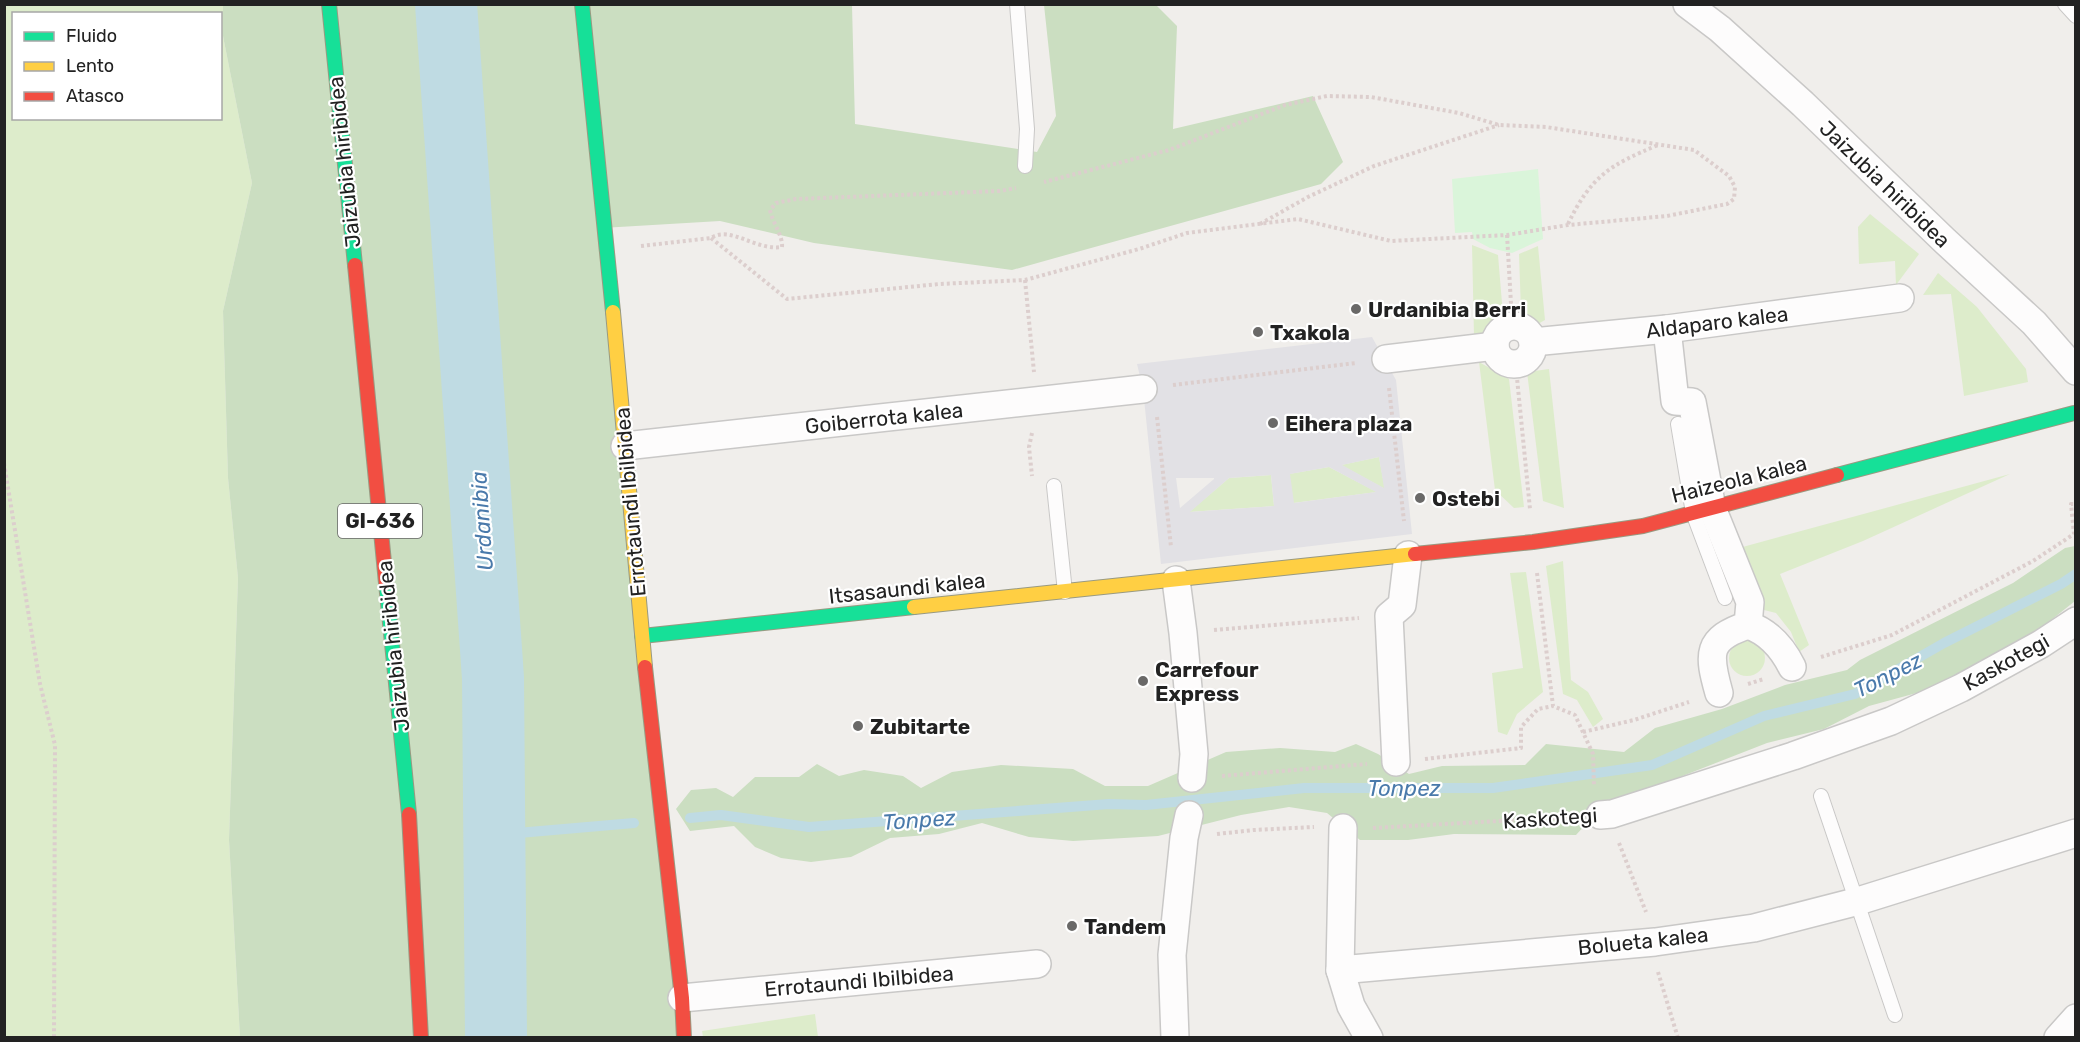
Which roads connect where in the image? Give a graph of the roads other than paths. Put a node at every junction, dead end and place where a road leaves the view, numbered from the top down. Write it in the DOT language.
graph roads {
  1 [pos="329,4"];
  2 [pos="582,4"];
  3 [pos="1017,4"];
  4 [pos="1687,4"];
  5 [pos="2065,4"];
  6 [pos="2076,16"];
  7 [pos="1025,166"];
  8 [pos="1900,298"];
  9 [pos="1667,329"];
  10 [pos="1386,359"];
  11 [pos="2076,371"];
  12 [pos="1148,388"];
  13 [pos="2075,413"];
  14 [pos="1678,424"];
  15 [pos="625,446"];
  16 [pos="1054,486"];
  17 [pos="1703,511"];
  18 [pos="1408,555"];
  19 [pos="1176,580"];
  20 [pos="1065,592"];
  21 [pos="1725,598"];
  22 [pos="2076,621"];
  23 [pos="1748,625"];
  24 [pos="642,636"];
  25 [pos="1792,667"];
  26 [pos="1719,693"];
  27 [pos="1395,762"];
  28 [pos="1192,778"];
  29 [pos="1821,796"];
  30 [pos="1597,804"];
  31 [pos="1186,827"];
  32 [pos="1343,828"];
  33 [pos="2076,832"];
  34 [pos="1855,902"];
  35 [pos="1037,964"];
  36 [pos="1340,970"];
  37 [pos="682,998"];
  38 [pos="1894,1015"];
  39 [pos="2076,1018"];
  40 [pos="421,1038"];
  41 [pos="684,1038"];
  42 [pos="1175,1038"];
  43 [pos="1369,1038"];
  44 [pos="2058,1038"];
  1 -- 40 [label="street, Jaizubia hiribidea / GI-636"];
  2 -- 15 [label="street, Errotaundi Ibilbidea"];
  3 -- 7 [label="lane"];
  4 -- 11 [label="street, Jaizubia hiribidea"];
  5 -- 6 [label="lane"];
  8 -- 9 [label="street, Aldaparo kalea"];
  9 -- 10 [label="street, Aldaparo kalea"];
  9 -- 17 [label="street"];
  12 -- 15 [label="street, Goiberrota kalea"];
  13 -- 17 [label="street, Haizeola kalea"];
  14 -- 17 [label="lane"];
  15 -- 24 [label="street, Errotaundi Ibilbidea"];
  16 -- 20 [label="lane"];
  17 -- 18 [label="street, Haizeola kalea"];
  17 -- 21 [label="lane"];
  17 -- 23 [label="street"];
  18 -- 19 [label="street"];
  18 -- 27 [label="street"];
  19 -- 20 [label="street, Itsasaundi kalea"];
  19 -- 28 [label="street"];
  20 -- 24 [label="street, Itsasaundi kalea"];
  22 -- 30 [label="street, Kaskotegi"];
  23 -- 25 [label="street"];
  23 -- 26 [label="street"];
  24 -- 37 [label="street, Errotaundi Ibilbidea"];
  29 -- 34 [label="lane"];
  31 -- 42 [label="street"];
  32 -- 36 [label="street"];
  33 -- 34 [label="street, Bolueta kalea"];
  34 -- 36 [label="street, Bolueta kalea"];
  34 -- 38 [label="lane"];
  35 -- 37 [label="street, Errotaundi Ibilbidea"];
  36 -- 43 [label="street"];
  37 -- 41 [label="street, Errotaundi Ibilbidea"];
  39 -- 44 [label="street"];
}
